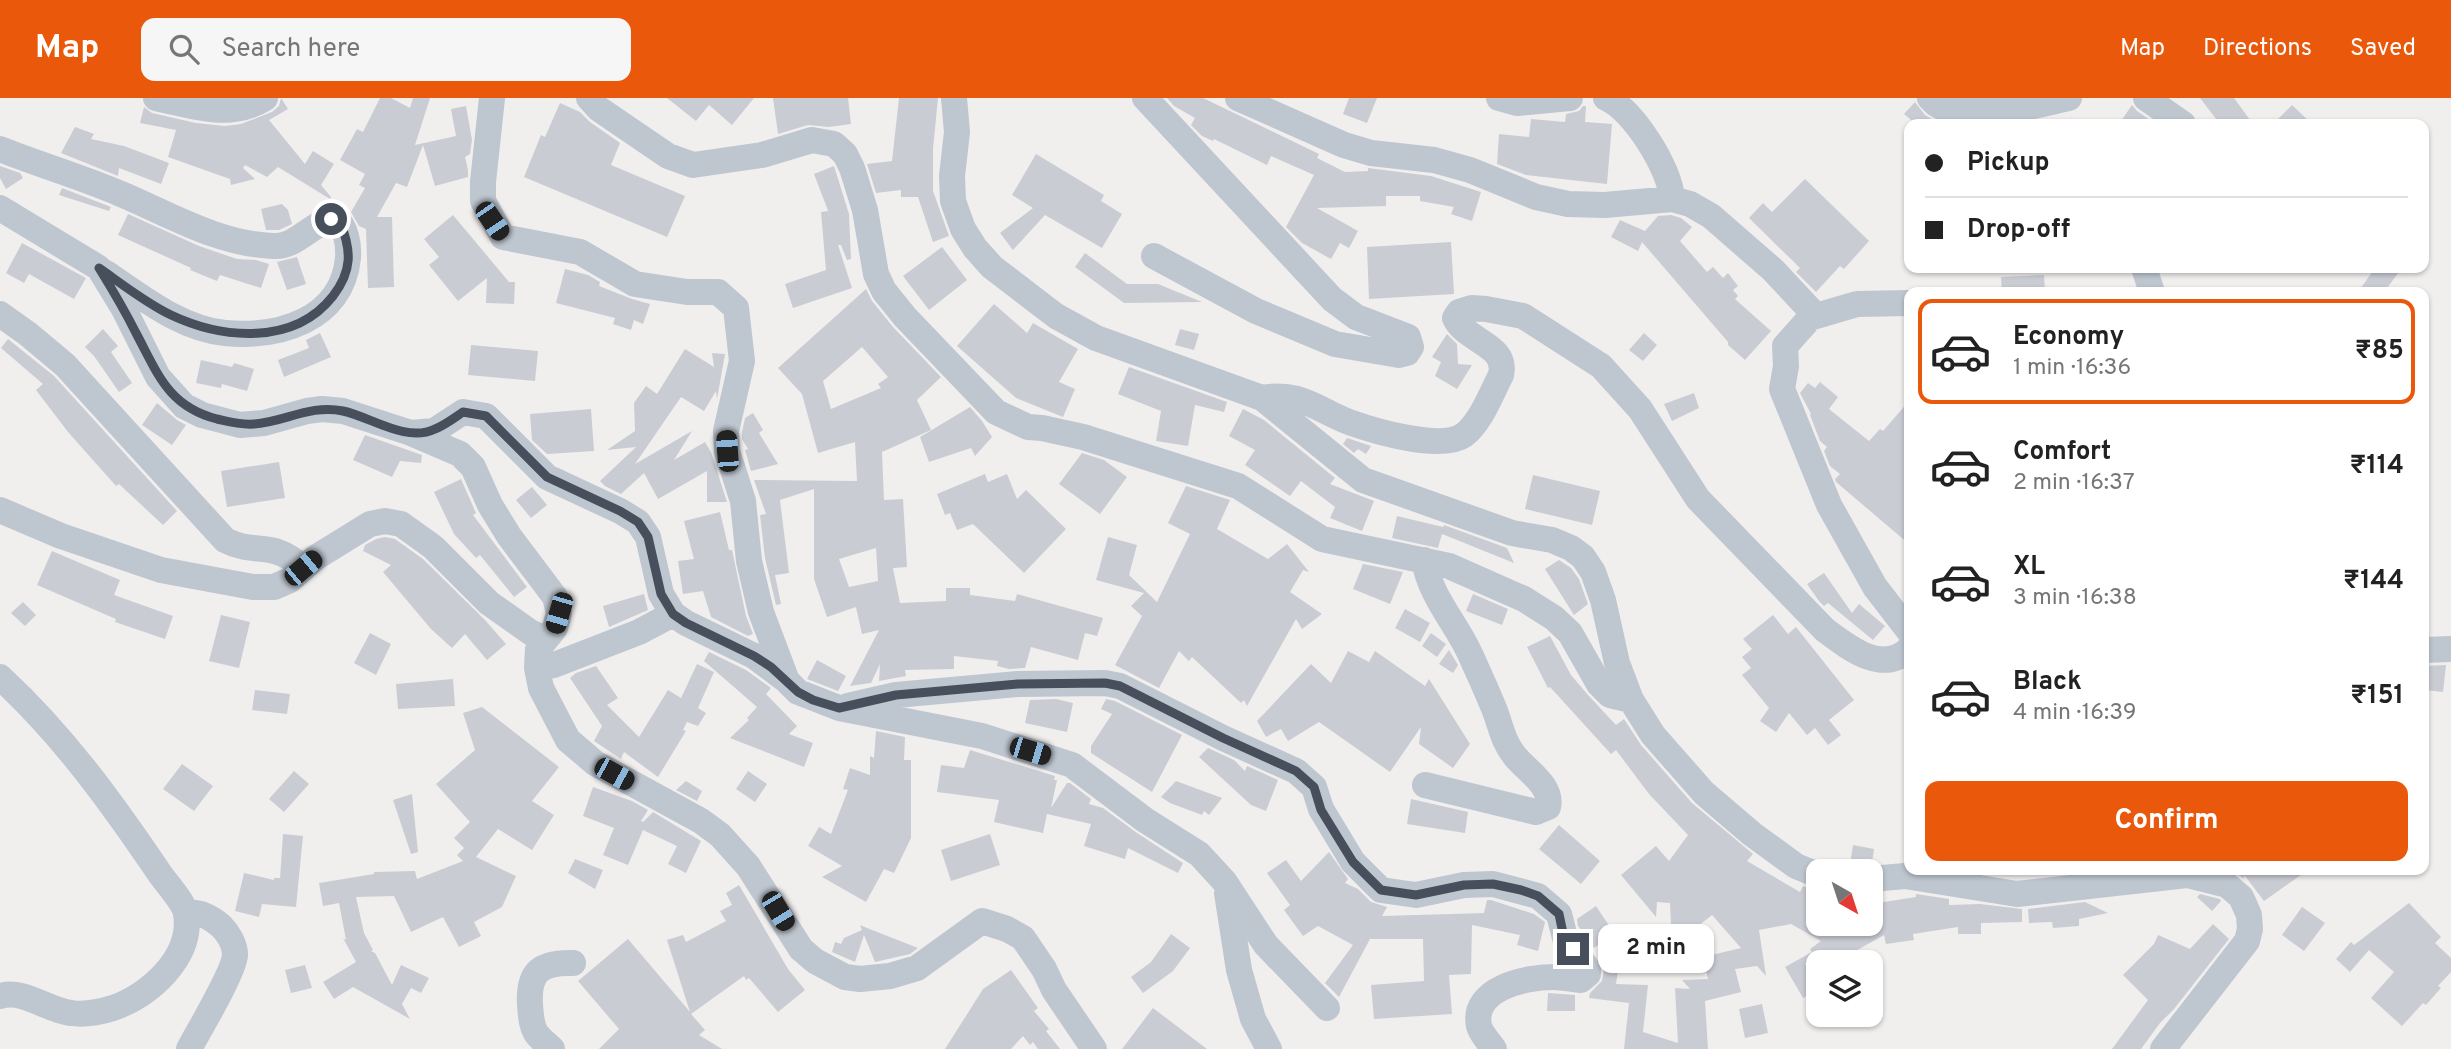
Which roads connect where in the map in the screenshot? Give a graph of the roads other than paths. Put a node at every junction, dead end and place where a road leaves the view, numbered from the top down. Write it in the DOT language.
graph roads {
  1 [pos="156,98"];
  2 [pos="265,98"];
  3 [pos="492,98"];
  4 [pos="589,98"];
  5 [pos="954,98"];
  6 [pos="1145,98"];
  7 [pos="1237,98"];
  8 [pos="1499,98"];
  9 [pos="1570,98"];
  10 [pos="1606,98"];
  11 [pos="2069,98"];
  12 [pos="1944,100"];
  13 [pos="2153,101"];
  14 [pos="1965,119"];
  15 [pos="2176,119"];
  16 [pos="0,149"];
  17 [pos="1672,199"];
  18 [pos="0,208"];
  19 [pos="1154,256"];
  20 [pos="99,268"];
  21 [pos="1904,303"];
  22 [pos="1816,316"];
  23 [pos="3,321"];
  24 [pos="1262,398"];
  25 [pos="411,433"];
  26 [pos="0,510"];
  27 [pos="1424,560"];
  28 [pos="303,568"];
  29 [pos="673,614"];
  30 [pos="1904,624"];
  31 [pos="544,639"];
  32 [pos="2451,649"];
  33 [pos="2429,650"];
  34 [pos="1904,653"];
  35 [pos="537,668"];
  36 [pos="0,677"];
  37 [pos="787,681"];
  38 [pos="1631,700"];
  39 [pos="839,708"];
  40 [pos="1425,785"];
  41 [pos="1806,870"];
  42 [pos="1883,877"];
  43 [pos="1224,881"];
  44 [pos="186,913"];
  45 [pos="573,963"];
  46 [pos="0,996"];
  47 [pos="1327,1008"];
  48 [pos="190,1049"];
  49 [pos="552,1049"];
  50 [pos="1094,1049"];
  51 [pos="1269,1049"];
  52 [pos="1494,1049"];
  53 [pos="2163,1049"];
  1 -- 2 [label="street"];
  3 -- 37 [label="street"];
  4 -- 27 [label="street"];
  5 -- 24 [label="street"];
  6 -- 19 [label="street"];
  7 -- 17 [label="street"];
  8 -- 9 [label="street"];
  10 -- 17 [label="street"];
  11 -- 12 [label="street"];
  12 -- 14 [label="street"];
  13 -- 15 [label="street"];
  16 -- 20 [label="street"];
  17 -- 22 [label="street"];
  18 -- 20 [label="street"];
  20 -- 25 [label="street"];
  21 -- 22 [label="street"];
  22 -- 30 [label="street"];
  23 -- 28 [label="street"];
  24 -- 34 [label="street"];
  24 -- 38 [label="street"];
  25 -- 29 [label="street"];
  25 -- 31 [label="street"];
  26 -- 28 [label="street"];
  27 -- 38 [label="street"];
  27 -- 40 [label="street"];
  28 -- 31 [label="street"];
  29 -- 35 [label="street"];
  29 -- 37 [label="street"];
  31 -- 35 [label="street"];
  32 -- 33 [label="street"];
  35 -- 50 [label="street"];
  36 -- 44 [label="street"];
  37 -- 39 [label="street"];
  38 -- 41 [label="street"];
  39 -- 43 [label="street"];
  39 -- 52 [label="street"];
  42 -- 53 [label="street"];
  43 -- 47 [label="street"];
  43 -- 51 [label="street"];
  44 -- 46 [label="street"];
  44 -- 48 [label="street"];
  45 -- 49 [label="street"];
}
